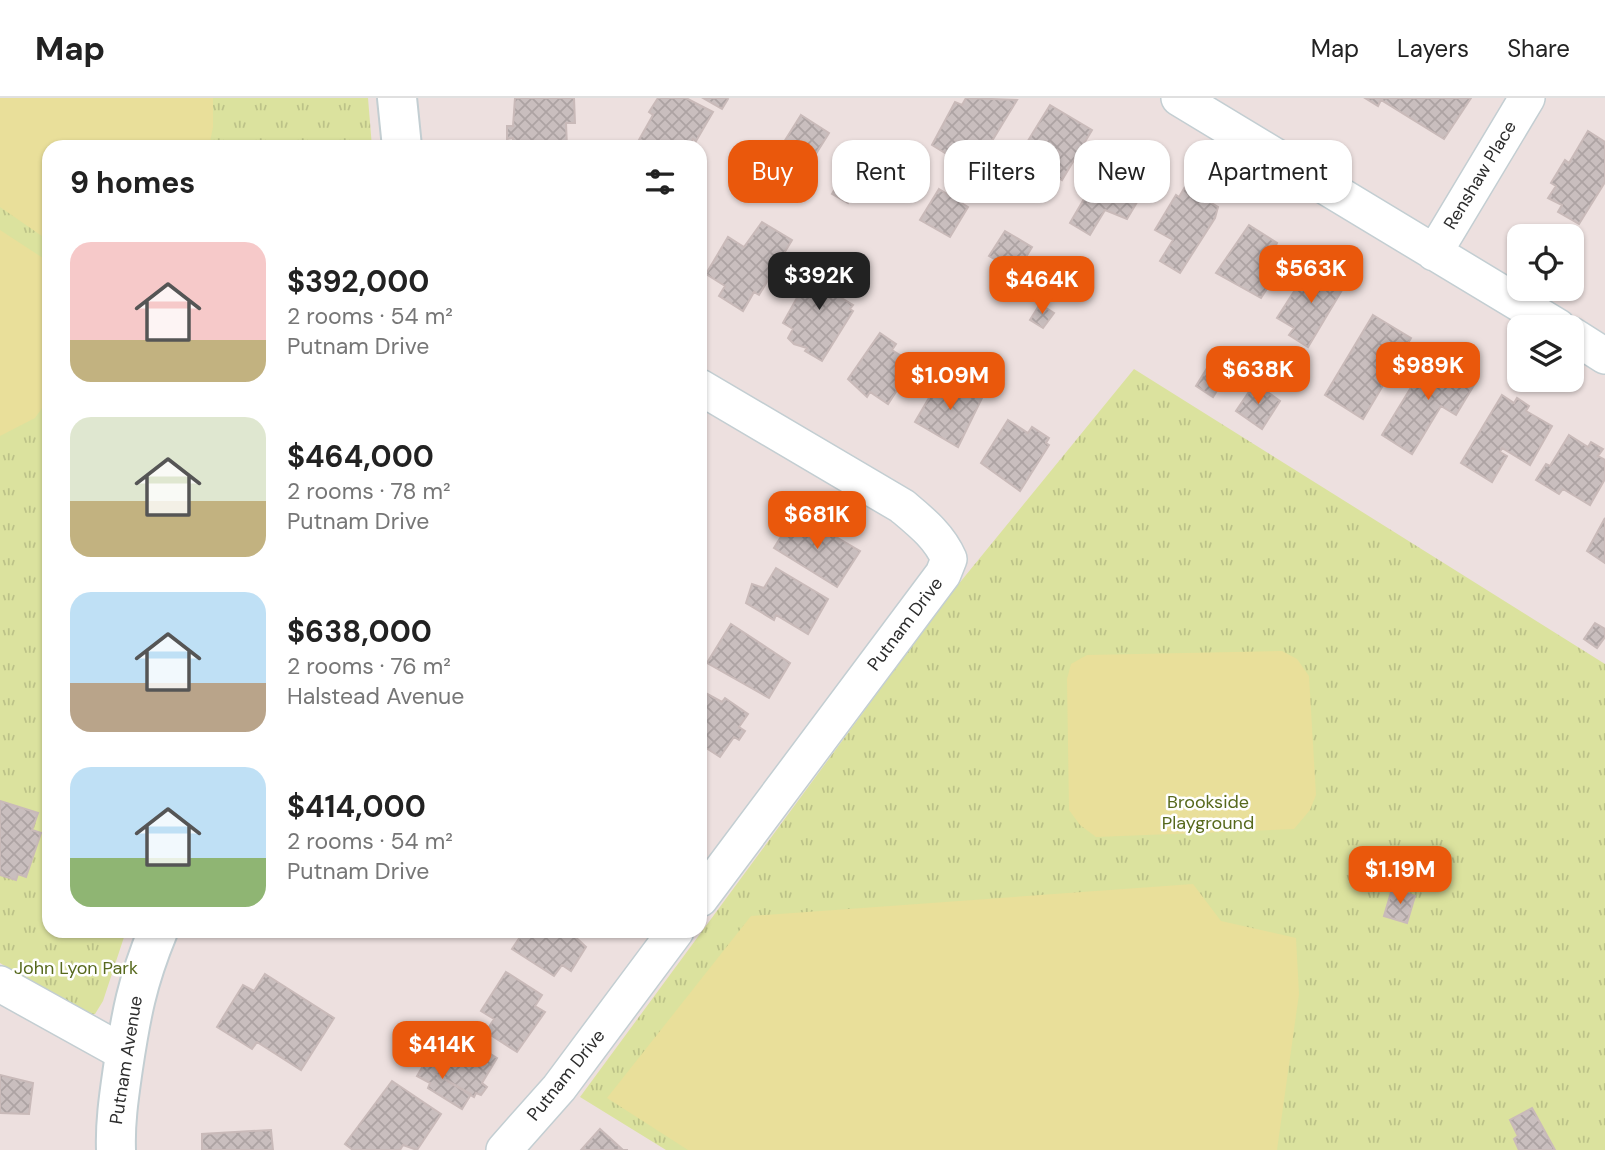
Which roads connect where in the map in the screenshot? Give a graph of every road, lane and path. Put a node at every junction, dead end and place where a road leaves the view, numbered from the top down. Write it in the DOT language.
graph roads {
  1 [pos="397,98"];
  2 [pos="1179,98"];
  3 [pos="1527,98"];
  4 [pos="401,140"];
  5 [pos="1434,253"];
  6 [pos="1538,315"];
  7 [pos="1584,343"];
  8 [pos="1605,356"];
  9 [pos="707,391"];
  10 [pos="707,890"];
  11 [pos="155,938"];
  12 [pos="671,938"];
  13 [pos="0,984"];
  14 [pos="125,1054"];
  15 [pos="116,1150"];
  16 [pos="504,1150"];
  1 -- 4 [label="street"];
  2 -- 5 [label="street"];
  3 -- 5 [label="street, Renshaw Place"];
  5 -- 6 [label="street"];
  7 -- 8 [label="street"];
  9 -- 10 [label="street, Putnam Drive"];
  11 -- 14 [label="street, Putnam Avenue"];
  12 -- 16 [label="street, Putnam Drive"];
  13 -- 14 [label="street"];
  14 -- 15 [label="street, Putnam Avenue"];
}
